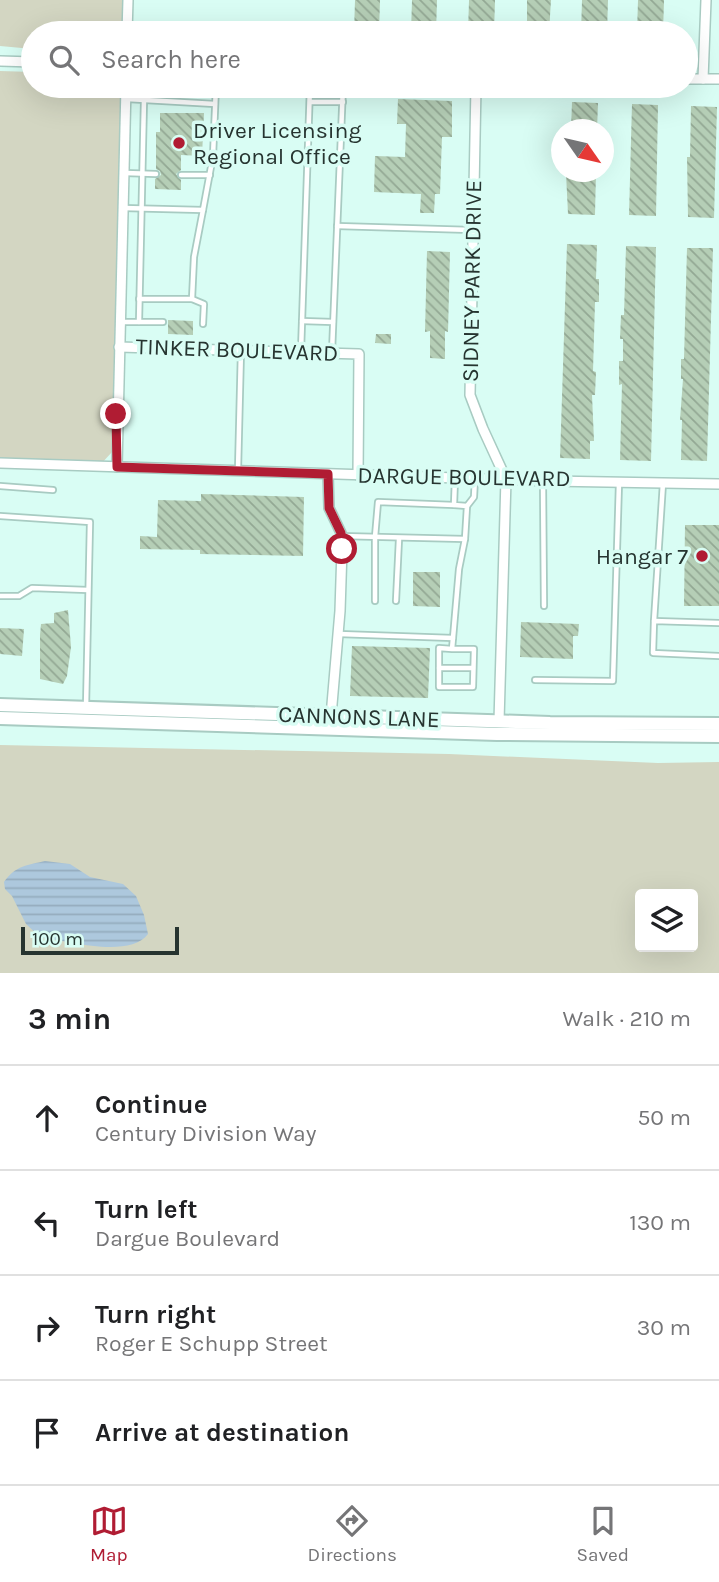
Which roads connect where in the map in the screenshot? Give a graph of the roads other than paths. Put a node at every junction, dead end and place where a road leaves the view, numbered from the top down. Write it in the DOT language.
graph roads {
  1 [pos="128,0"];
  2 [pos="706,0"];
  3 [pos="127,21"];
  4 [pos="0,61"];
  5 [pos="21,62"];
  6 [pos="698,79"];
  7 [pos="703,79"];
  8 [pos="719,79"];
  9 [pos="215,98"];
  10 [pos="310,98"];
  11 [pos="343,98"];
  12 [pos="476,98"];
  13 [pos="126,99"];
  14 [pos="144,100"];
  15 [pos="310,102"];
  16 [pos="343,102"];
  17 [pos="215,104"];
  18 [pos="124,173"];
  19 [pos="142,173"];
  20 [pos="156,174"];
  21 [pos="181,175"];
  22 [pos="210,175"];
  23 [pos="123,208"];
  24 [pos="141,209"];
  25 [pos="203,210"];
  26 [pos="337,226"];
  27 [pos="472,230"];
  28 [pos="139,299"];
  29 [pos="192,299"];
  30 [pos="302,321"];
  31 [pos="333,321"];
  32 [pos="120,322"];
  33 [pos="139,322"];
  34 [pos="163,322"];
  35 [pos="203,324"];
  36 [pos="119,347"];
  37 [pos="241,350"];
  38 [pos="301,352"];
  39 [pos="332,353"];
  40 [pos="0,463"];
  41 [pos="117,467"];
  42 [pos="238,471"];
  43 [pos="328,474"];
  44 [pos="358,475"];
  45 [pos="455,477"];
  46 [pos="475,478"];
  47 [pos="506,479"];
  48 [pos="543,481"];
  49 [pos="619,482"];
  50 [pos="663,482"];
  51 [pos="719,484"];
  52 [pos="0,486"];
  53 [pos="53,489"];
  54 [pos="454,505"];
  55 [pos="467,506"];
  56 [pos="0,516"];
  57 [pos="341,536"];
  58 [pos="375,537"];
  59 [pos="399,538"];
  60 [pos="465,539"];
  61 [pos="88,590"];
  62 [pos="0,596"];
  63 [pos="375,601"];
  64 [pos="396,601"];
  65 [pos="544,606"];
  66 [pos="654,621"];
  67 [pos="719,622"];
  68 [pos="338,634"];
  69 [pos="453,638"];
  70 [pos="452,649"];
  71 [pos="719,656"];
  72 [pos="439,667"];
  73 [pos="473,668"];
  74 [pos="535,680"];
  75 [pos="0,705"];
  76 [pos="86,708"];
  77 [pos="0,718"];
  78 [pos="331,722"];
  79 [pos="719,724"];
  80 [pos="498,727"];
  81 [pos="719,736"];
  1 -- 3 [label="street"];
  2 -- 7 [label="street"];
  4 -- 5 [label="street"];
  6 -- 7 [label="street"];
  7 -- 8 [label="street"];
  9 -- 17 [label="lane"];
  10 -- 15 [label="lane"];
  11 -- 16 [label="lane"];
  12 -- 27 [label="street, SIDNEY PARK DRIVE"];
  13 -- 14 [label="lane"];
  13 -- 18 [label="street"];
  14 -- 17 [label="lane"];
  14 -- 19 [label="lane"];
  15 -- 16 [label="lane"];
  15 -- 30 [label="lane"];
  16 -- 26 [label="lane"];
  17 -- 22 [label="lane"];
  18 -- 19 [label="lane"];
  18 -- 23 [label="street"];
  19 -- 20 [label="lane"];
  19 -- 24 [label="lane"];
  21 -- 22 [label="lane"];
  22 -- 25 [label="lane"];
  23 -- 24 [label="lane"];
  23 -- 32 [label="street"];
  24 -- 25 [label="lane"];
  24 -- 28 [label="lane"];
  25 -- 29 [label="lane"];
  26 -- 27 [label="lane"];
  26 -- 31 [label="lane"];
  27 -- 47 [label="street, SIDNEY PARK DRIVE"];
  28 -- 29 [label="lane"];
  28 -- 33 [label="lane"];
  29 -- 35 [label="lane"];
  30 -- 31 [label="lane"];
  30 -- 38 [label="lane"];
  31 -- 39 [label="lane"];
  32 -- 33 [label="lane"];
  32 -- 36 [label="street"];
  33 -- 34 [label="lane"];
  36 -- 37 [label="street, TINKER BOULEVARD"];
  36 -- 41 [label="street"];
  37 -- 38 [label="street, TINKER BOULEVARD"];
  37 -- 42 [label="lane"];
  38 -- 39 [label="street, TINKER BOULEVARD"];
  39 -- 44 [label="street, TINKER BOULEVARD"];
  40 -- 41 [label="street, DARGUE BOULEVARD"];
  41 -- 42 [label="street, DARGUE BOULEVARD"];
  42 -- 43 [label="street, DARGUE BOULEVARD"];
  43 -- 44 [label="street, DARGUE BOULEVARD"];
  43 -- 57 [label="street"];
  44 -- 45 [label="street, DARGUE BOULEVARD"];
  45 -- 46 [label="street, DARGUE BOULEVARD"];
  45 -- 54 [label="lane"];
  46 -- 47 [label="street, DARGUE BOULEVARD"];
  46 -- 55 [label="lane"];
  47 -- 48 [label="street, DARGUE BOULEVARD"];
  47 -- 80 [label="street, SIDNEY PARK DRIVE"];
  48 -- 49 [label="street, DARGUE BOULEVARD"];
  48 -- 65 [label="lane"];
  49 -- 50 [label="street, DARGUE BOULEVARD"];
  49 -- 74 [label="lane"];
  50 -- 51 [label="street, DARGUE BOULEVARD"];
  50 -- 66 [label="lane"];
  52 -- 53 [label="lane"];
  54 -- 55 [label="lane"];
  54 -- 58 [label="lane"];
  55 -- 60 [label="lane"];
  56 -- 61 [label="lane"];
  57 -- 58 [label="lane"];
  57 -- 68 [label="street"];
  58 -- 59 [label="lane"];
  58 -- 63 [label="lane"];
  59 -- 60 [label="lane"];
  59 -- 64 [label="lane"];
  60 -- 69 [label="lane"];
  61 -- 62 [label="lane"];
  61 -- 76 [label="lane"];
  66 -- 67 [label="lane"];
  66 -- 71 [label="lane"];
  68 -- 69 [label="lane"];
  68 -- 78 [label="street"];
  69 -- 70 [label="lane"];
  70 -- 72 [label="lane"];
  70 -- 73 [label="lane"];
  72 -- 73 [label="lane"];
  72 -- 73 [label="lane"];
  75 -- 76 [label="main road, CANNONS LANE"];
  76 -- 78 [label="main road, CANNONS LANE"];
  77 -- 78 [label="main road, CANNONS LANE"];
  78 -- 80 [label="main road, CANNONS LANE"];
  79 -- 80 [label="main road, CANNONS LANE"];
  80 -- 81 [label="main road, CANNONS LANE"];
}
